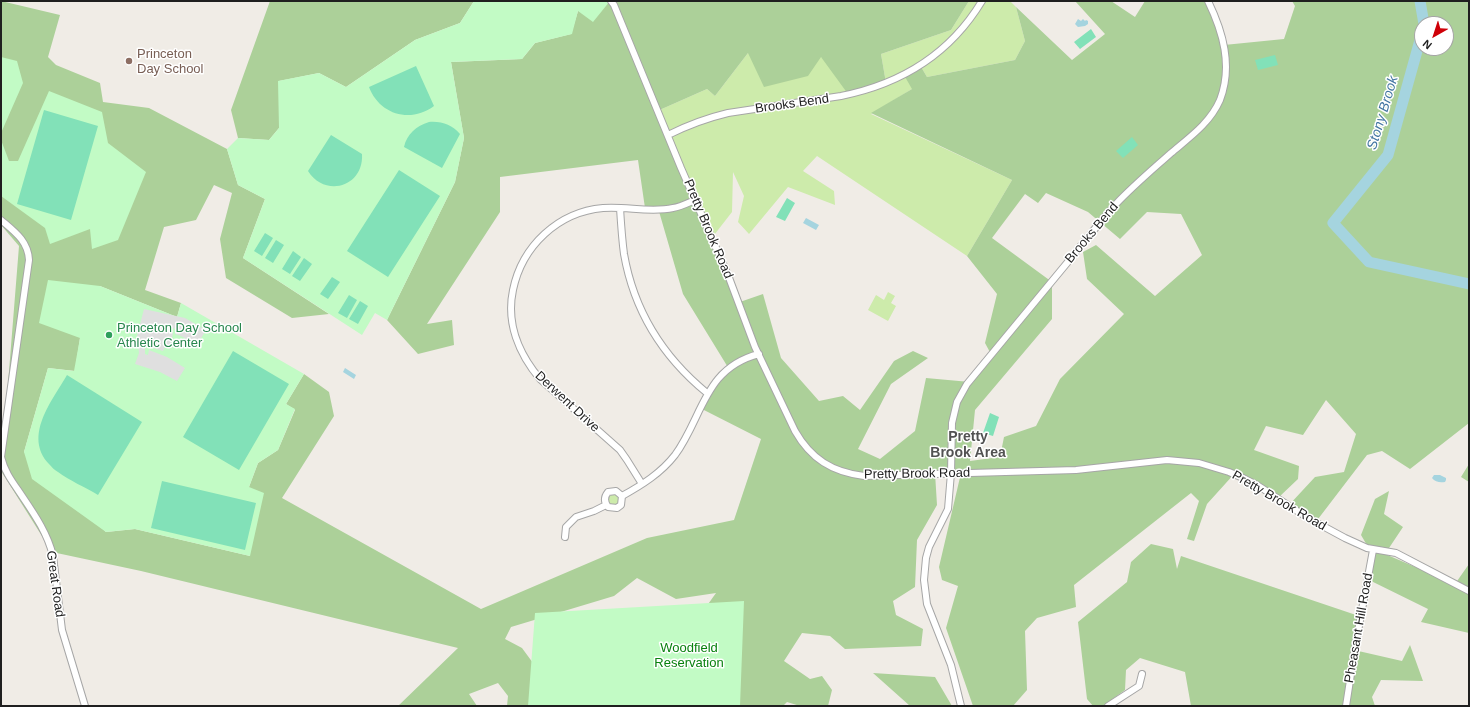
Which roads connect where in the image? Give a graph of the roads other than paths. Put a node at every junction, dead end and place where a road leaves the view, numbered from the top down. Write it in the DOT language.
graph roads {
  1 [pos="611,1"];
  2 [pos="982,1"];
  3 [pos="1208,1"];
  4 [pos="668,135"];
  5 [pos="696,200"];
  6 [pos="620,208"];
  7 [pos="1,220"];
  8 [pos="759,354"];
  9 [pos="707,393"];
  10 [pos="951,473"];
  11 [pos="642,484"];
  12 [pos="622,496"];
  13 [pos="606,505"];
  14 [pos="565,537"];
  15 [pos="1373,550"];
  16 [pos="1469,590"];
  17 [pos="1142,674"];
  18 [pos="85,706"];
  19 [pos="961,706"];
  20 [pos="1108,706"];
  21 [pos="1346,706"];
  1 -- 4 [label="street, Pretty Brook Road"];
  2 -- 4 [label="street, Brooks Bend"];
  3 -- 10 [label="street, Brooks Bend"];
  4 -- 5 [label="street, Pretty Brook Road"];
  5 -- 6 [label="street, Derwent Drive"];
  5 -- 8 [label="street, Pretty Brook Road"];
  6 -- 9 [label="street"];
  6 -- 11 [label="street, Derwent Drive"];
  7 -- 18 [label="street, Great Road"];
  8 -- 9 [label="street"];
  8 -- 10 [label="street, Pretty Brook Road"];
  9 -- 11 [label="street"];
  10 -- 15 [label="street, Pretty Brook Road"];
  10 -- 19 [label="street, Brooks Bend"];
  11 -- 12 [label="street"];
  12 -- 13 [label="street"];
  12 -- 13 [label="street"];
  13 -- 14 [label="street"];
  15 -- 16 [label="street, Pretty Brook Road"];
  15 -- 21 [label="street, Pheasant Hill Road"];
  17 -- 20 [label="street"];
}
